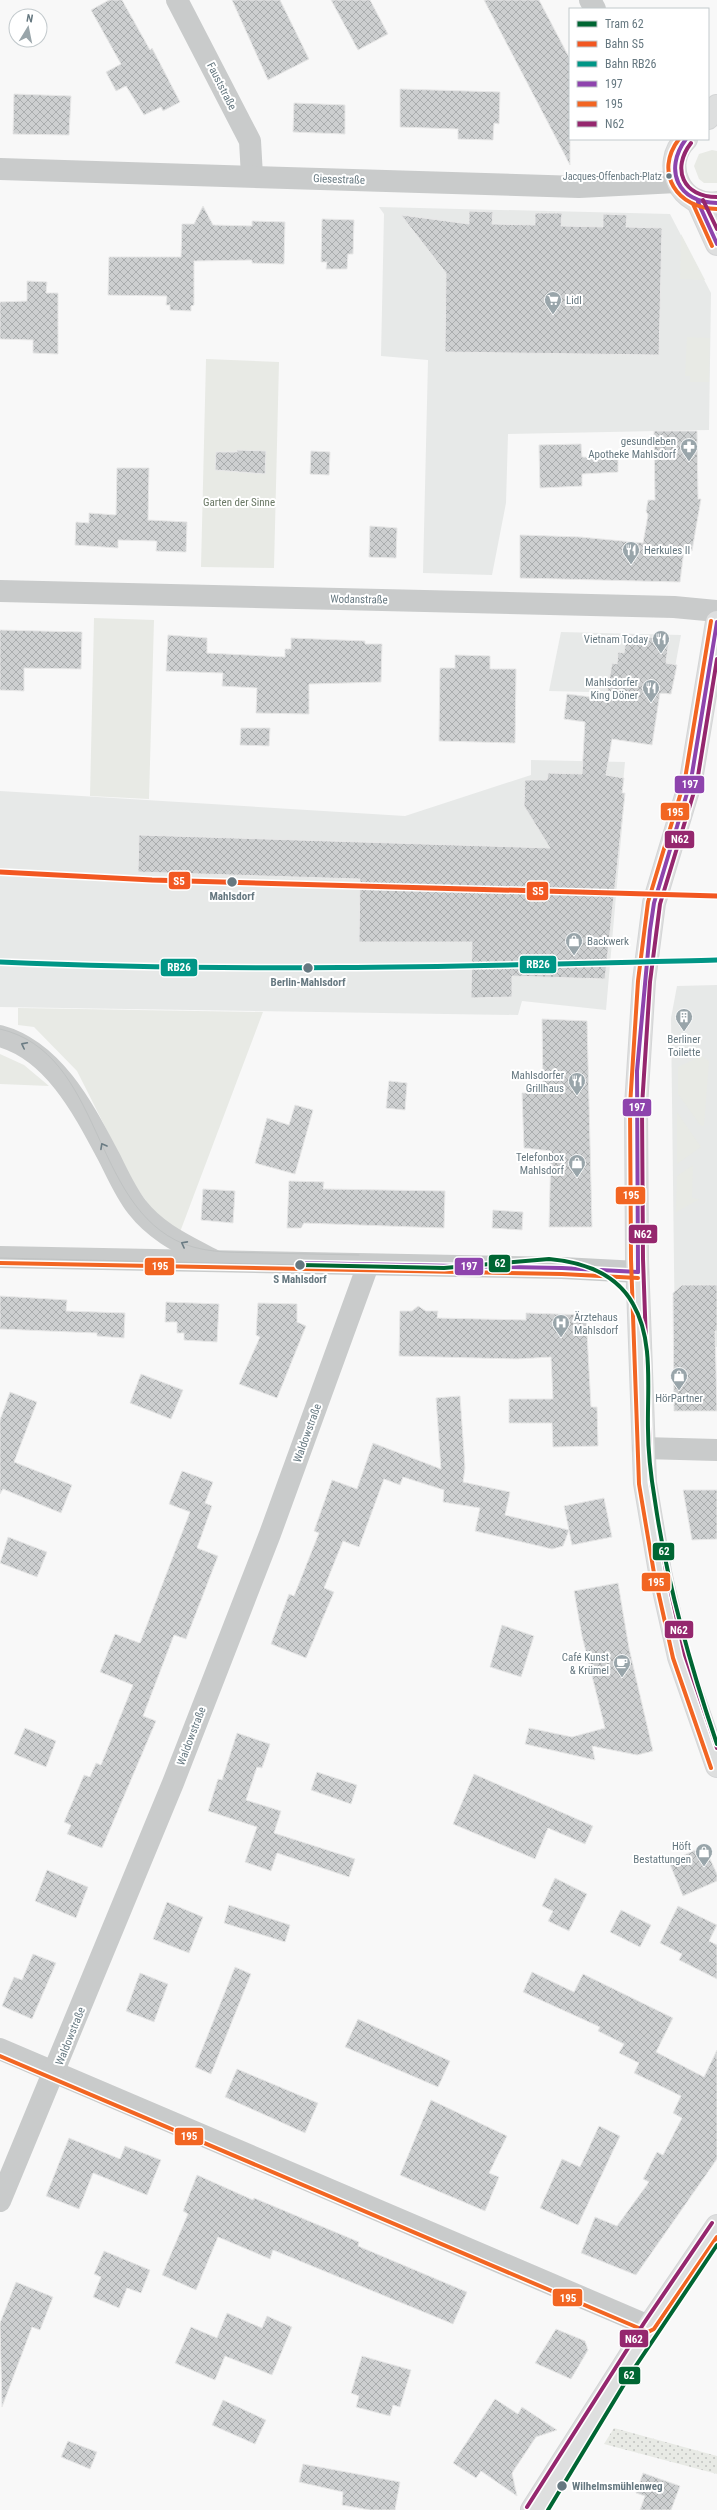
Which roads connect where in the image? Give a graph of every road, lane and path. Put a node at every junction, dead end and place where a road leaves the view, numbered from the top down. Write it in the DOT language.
graph roads {
  1 [pos="178,0"];
  2 [pos="717,106"];
  3 [pos="709,117"];
  4 [pos="680,141"];
  5 [pos="0,169"];
  6 [pos="252,176"];
  7 [pos="677,182"];
  8 [pos="708,203"];
  9 [pos="717,244"];
  10 [pos="0,591"];
  11 [pos="717,611"];
  12 [pos="717,622"];
  13 [pos="0,1036"];
  14 [pos="0,1251"];
  15 [pos="0,1257"];
  16 [pos="41,1257"];
  17 [pos="218,1262"];
  18 [pos="368,1265"];
  19 [pos="638,1272"];
  20 [pos="643,1448"];
  21 [pos="717,1450"];
  22 [pos="717,1766"];
  23 [pos="0,2048"];
  24 [pos="55,2072"];
  25 [pos="0,2201"];
  26 [pos="717,2226"];
  27 [pos="648,2326"];
  28 [pos="532,2510"];
  1 -- 6 [label="street, Fauststraße"];
  2 -- 3 [label="main road"];
  4 -- 7 [label="main road"];
  5 -- 6 [label="street, Giesestraße"];
  6 -- 7 [label="street, Giesestraße"];
  7 -- 8 [label="main road"];
  8 -- 9 [label="main road"];
  10 -- 11 [label="street, Wodanstraße"];
  12 -- 19 [label="main road"];
  17 -- 13 [label="street, one-way"];
  14 -- 16 [label="street"];
  15 -- 16 [label="street"];
  16 -- 17 [label="street"];
  17 -- 18 [label="street"];
  18 -- 19 [label="street"];
  18 -- 24 [label="street, Waldowstraße"];
  19 -- 20 [label="main road"];
  20 -- 21 [label="street"];
  20 -- 22 [label="main road"];
  23 -- 24 [label="street"];
  24 -- 25 [label="street, Waldowstraße"];
  24 -- 27 [label="street"];
  26 -- 27 [label="main road"];
  27 -- 28 [label="main road"];
}
